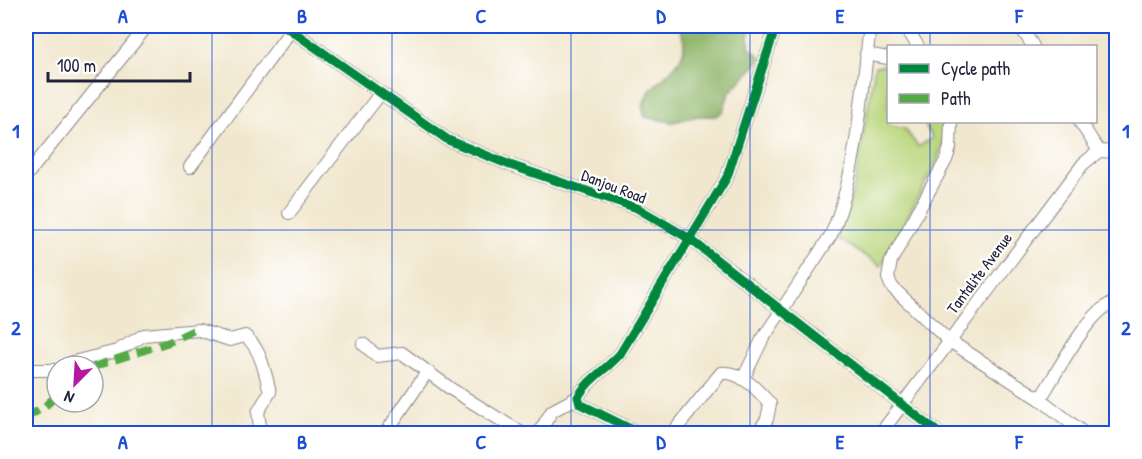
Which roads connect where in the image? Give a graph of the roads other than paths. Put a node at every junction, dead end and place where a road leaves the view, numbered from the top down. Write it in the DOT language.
graph roads {
  1 [pos="147,26"];
  2 [pos="776,26"];
  3 [pos="870,26"];
  4 [pos="906,26"];
  5 [pos="1020,26"];
  6 [pos="290,27"];
  7 [pos="917,45"];
  8 [pos="1032,45"];
  9 [pos="866,54"];
  10 [pos="887,58"];
  11 [pos="380,94"];
  12 [pos="951,123"];
  13 [pos="1081,123"];
  14 [pos="1099,151"];
  15 [pos="1116,152"];
  16 [pos="190,167"];
  17 [pos="26,176"];
  18 [pos="289,213"];
  19 [pos="690,239"];
  20 [pos="1116,302"];
  21 [pos="781,310"];
  22 [pos="948,340"];
  23 [pos="363,344"];
  24 [pos="105,354"];
  25 [pos="26,370"];
  26 [pos="45,370"];
  27 [pos="427,372"];
  28 [pos="743,379"];
  29 [pos="578,397"];
  30 [pos="1040,399"];
  31 [pos="901,403"];
  32 [pos="261,434"];
  33 [pos="385,434"];
  34 [pos="523,434"];
  35 [pos="538,434"];
  36 [pos="641,434"];
  37 [pos="672,434"];
  38 [pos="757,434"];
  39 [pos="880,434"];
  40 [pos="940,434"];
  41 [pos="1085,434"];
  1 -- 17 [label="street"];
  2 -- 19 [label="street"];
  3 -- 9 [label="street"];
  4 -- 7 [label="street"];
  5 -- 8 [label="street"];
  6 -- 11 [label="street, Danjou Road"];
  6 -- 16 [label="street"];
  9 -- 10 [label="street"];
  9 -- 21 [label="street"];
  11 -- 18 [label="street"];
  11 -- 19 [label="street, Danjou Road"];
  12 -- 22 [label="street"];
  13 -- 14 [label="street"];
  14 -- 15 [label="street"];
  14 -- 22 [label="street, Tantalite Avenue"];
  19 -- 21 [label="street, Danjou Road"];
  19 -- 29 [label="street"];
  20 -- 30 [label="street"];
  21 -- 28 [label="street"];
  21 -- 31 [label="street, Danjou Road"];
  22 -- 30 [label="street"];
  22 -- 31 [label="street, Tantalite Avenue"];
  23 -- 27 [label="street"];
  24 -- 32 [label="street"];
  25 -- 26 [label="street"];
  27 -- 33 [label="street"];
  27 -- 34 [label="street"];
  28 -- 37 [label="street"];
  28 -- 38 [label="street"];
  29 -- 35 [label="street"];
  29 -- 36 [label="street"];
  30 -- 41 [label="street"];
  31 -- 39 [label="street, Tantalite Avenue"];
  31 -- 40 [label="street, Danjou Road"];
}
